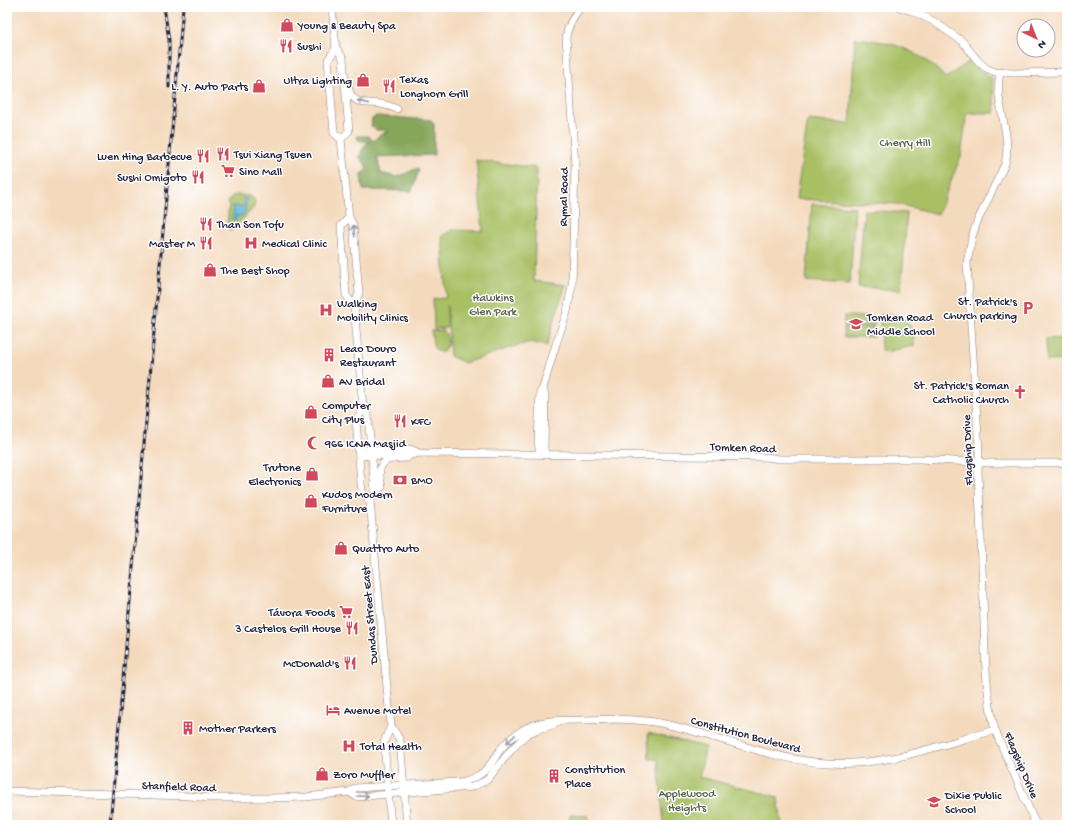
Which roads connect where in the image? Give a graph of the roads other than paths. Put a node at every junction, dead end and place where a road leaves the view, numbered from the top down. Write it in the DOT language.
graph roads {
  1 [pos="332,7"];
  2 [pos="581,7"];
  3 [pos="899,7"];
  4 [pos="336,48"];
  5 [pos="1067,72"];
  6 [pos="1000,73"];
  7 [pos="345,76"];
  8 [pos="397,109"];
  9 [pos="341,139"];
  10 [pos="349,217"];
  11 [pos="354,306"];
  12 [pos="364,409"];
  13 [pos="371,452"];
  14 [pos="358,453"];
  15 [pos="419,453"];
  16 [pos="410,455"];
  17 [pos="543,455"];
  18 [pos="978,462"];
  19 [pos="1067,463"];
  20 [pos="375,491"];
  21 [pos="370,501"];
  22 [pos="391,726"];
  23 [pos="995,730"];
  24 [pos="388,786"];
  25 [pos="404,789"];
  26 [pos="7,791"];
  27 [pos="349,792"];
  28 [pos="388,794"];
  29 [pos="391,825"];
  30 [pos="407,825"];
  31 [pos="1036,825"];
  1 -- 4 [label="street, Dundas Street East"];
  2 -- 17 [label="street, Rymal Road"];
  3 -- 6 [label="street"];
  4 -- 7 [label="street, Dundas Street East"];
  4 -- 9 [label="street, Dundas Street East"];
  5 -- 6 [label="street"];
  6 -- 18 [label="street, Flagship Drive"];
  8 -- 7 [label="street, one-way"];
  7 -- 9 [label="street, Dundas Street East"];
  9 -- 10 [label="street, Dundas Street East"];
  11 -- 10 [label="street, Dundas Street East, one-way"];
  10 -- 11 [label="street, Dundas Street East"];
  11 -- 12 [label="street, Dundas Street East"];
  12 -- 13 [label="street, Dundas Street East"];
  12 -- 14 [label="street, Dundas Street East"];
  13 -- 14 [label="street, Tomken Road"];
  13 -- 15 [label="street, Tomken Road"];
  13 -- 16 [label="street, Tomken Road"];
  13 -- 20 [label="street, Dundas Street East"];
  14 -- 21 [label="street, Dundas Street East"];
  15 -- 16 [label="street, Tomken Road"];
  15 -- 17 [label="street, Tomken Road"];
  16 -- 20 [label="street"];
  17 -- 18 [label="street, Tomken Road"];
  18 -- 19 [label="street, Tomken Road"];
  18 -- 23 [label="street, Flagship Drive"];
  20 -- 21 [label="street"];
  21 -- 22 [label="street, Dundas Street East"];
  22 -- 24 [label="street, Dundas Street East"];
  22 -- 25 [label="street, Dundas Street East"];
  23 -- 25 [label="street, Constitution Boulevard"];
  23 -- 31 [label="street, Flagship Drive"];
  24 -- 25 [label="street, Stanfield Road"];
  24 -- 27 [label="street, Stanfield Road"];
  24 -- 28 [label="street, Dundas Street East"];
  25 -- 28 [label="street, Constitution Boulevard"];
  25 -- 30 [label="street, Dundas Street East"];
  26 -- 27 [label="street, Stanfield Road"];
  27 -- 28 [label="street, Stanfield Road, one-way"];
  28 -- 29 [label="street, Dundas Street East"];
}
